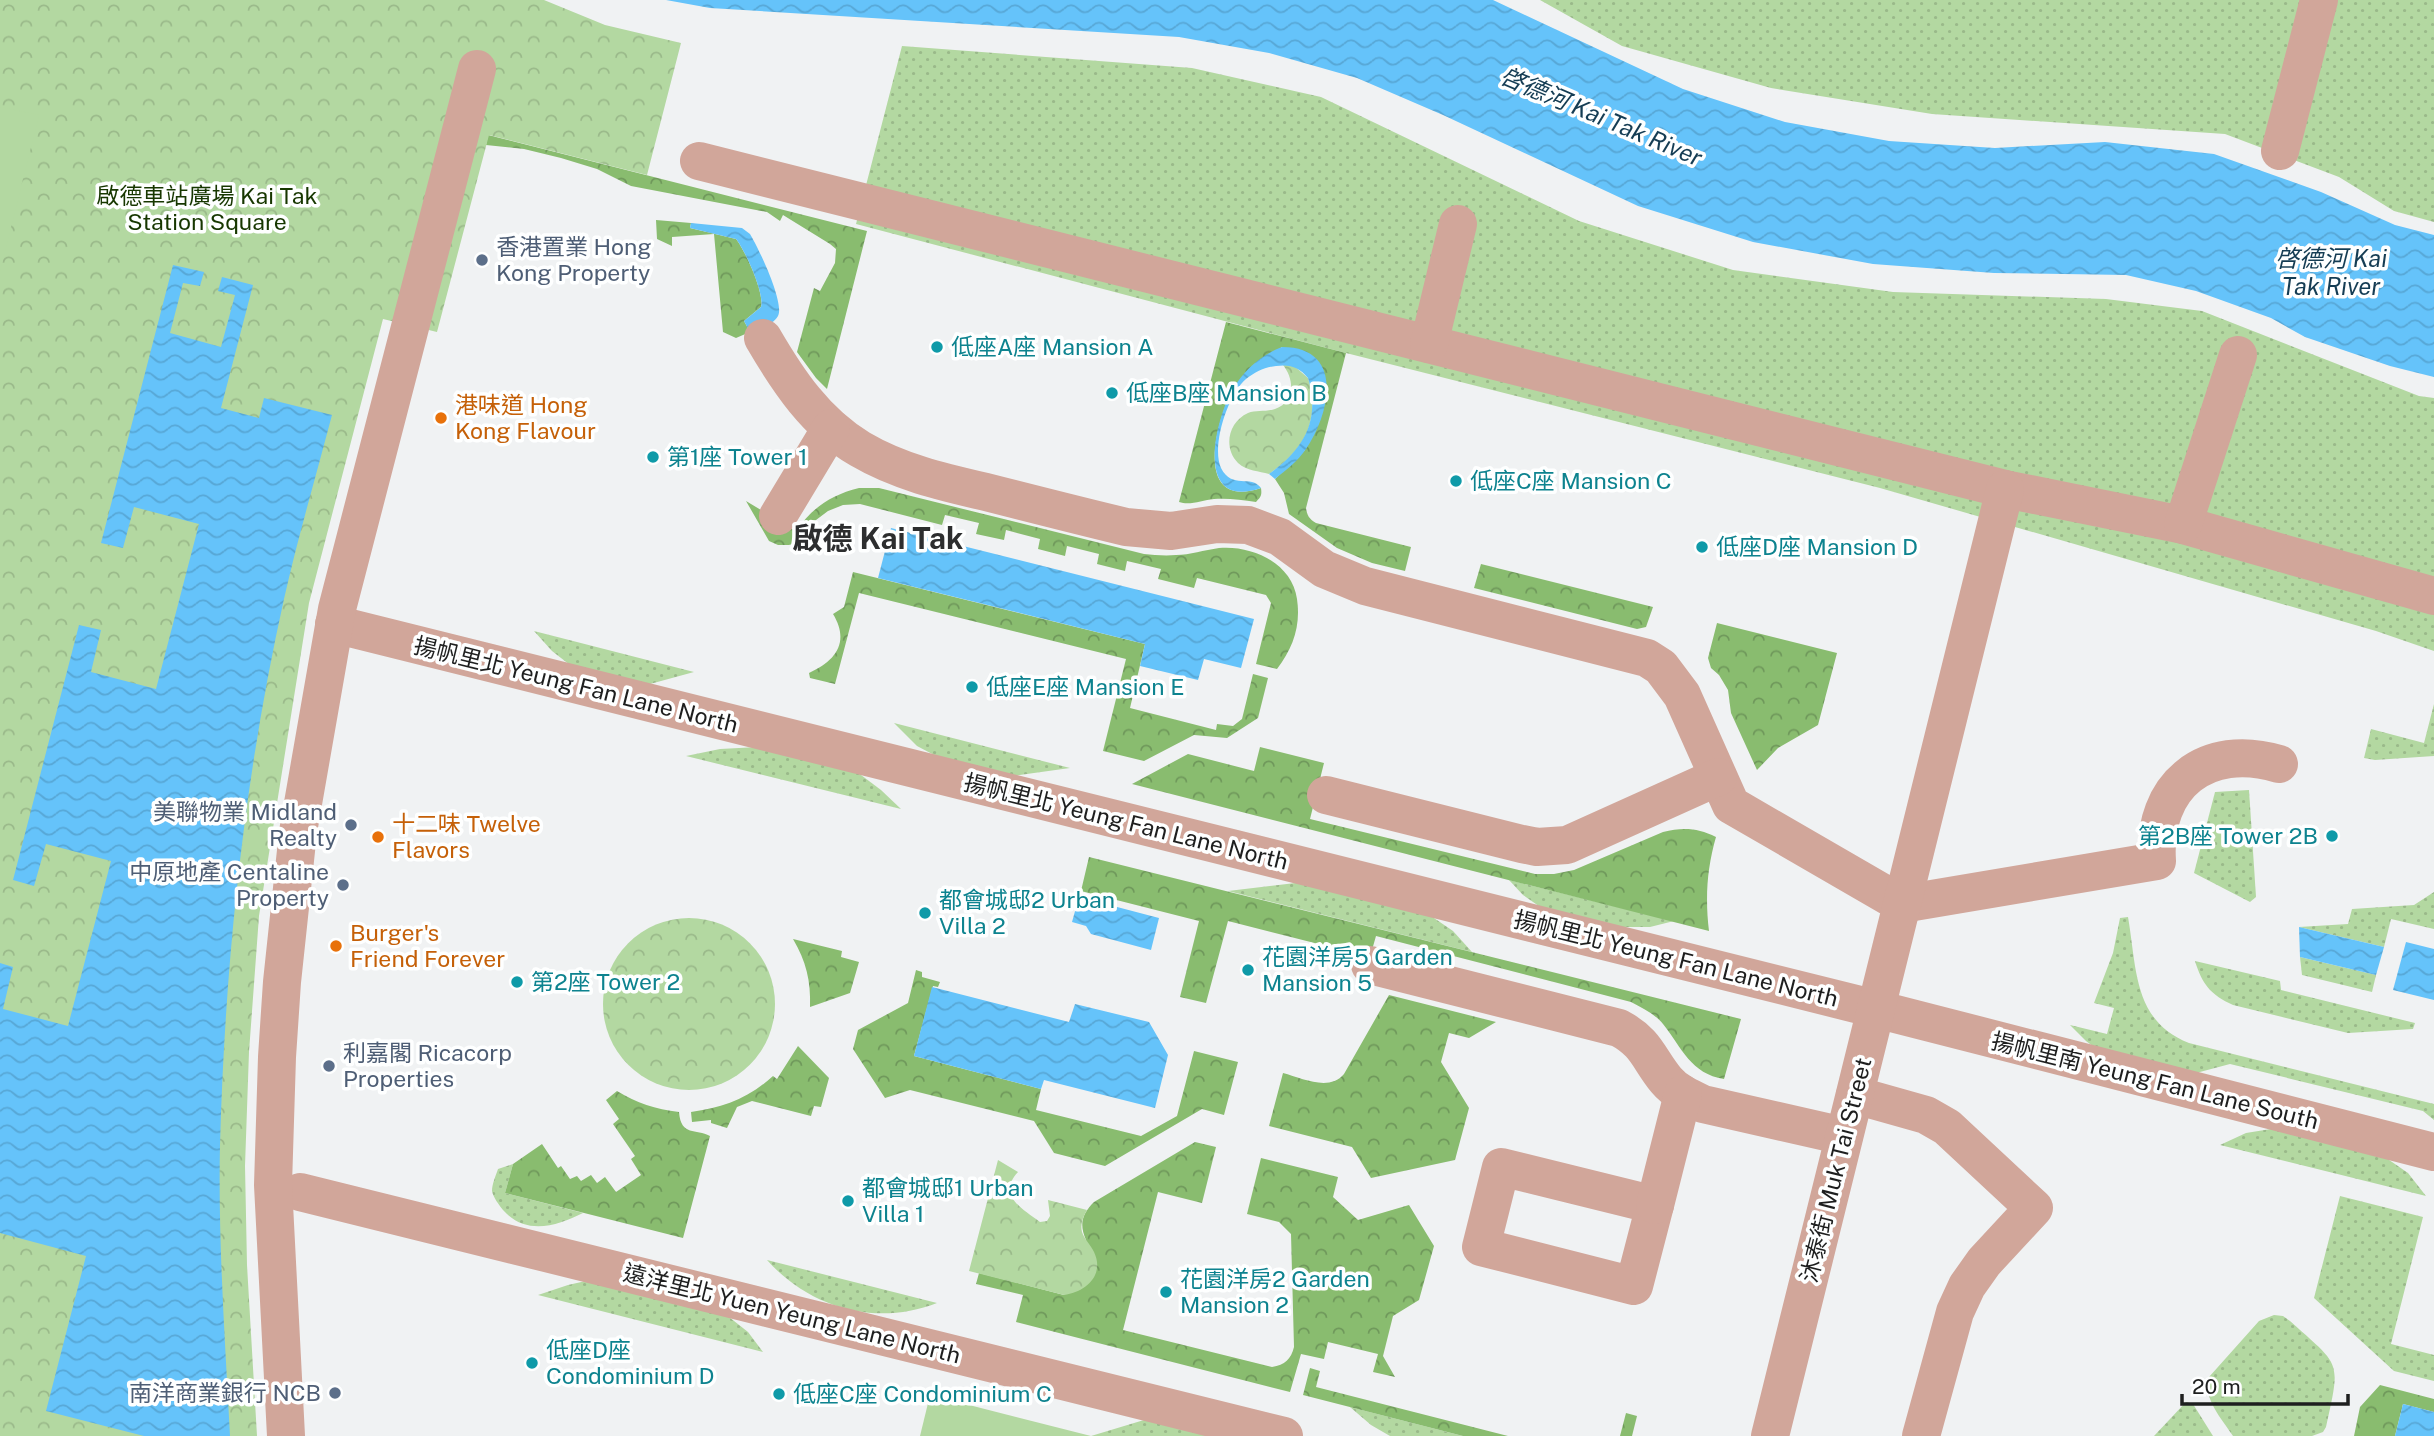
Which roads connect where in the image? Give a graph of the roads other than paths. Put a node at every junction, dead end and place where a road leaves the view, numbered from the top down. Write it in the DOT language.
graph roads {
  1 [pos="2319,0"];
  2 [pos="477,69"];
  3 [pos="2280,151"];
  4 [pos="699,162"];
  5 [pos="1458,224"];
  6 [pos="763,338"];
  7 [pos="1429,344"];
  8 [pos="2238,355"];
  9 [pos="831,428"];
  10 [pos="2006,489"];
  11 [pos="778,516"];
  12 [pos="2183,525"];
  13 [pos="2434,596"];
  14 [pos="334,624"];
  15 [pos="2279,764"];
  16 [pos="1718,777"];
  17 [pos="1326,795"];
  18 [pos="1902,904"];
  19 [pos="1370,965"];
  20 [pos="1876,1009"];
  21 [pos="1684,1094"];
  22 [pos="1855,1095"];
  23 [pos="1844,1136"];
  24 [pos="2434,1152"];
  25 [pos="300,1192"];
  26 [pos="1655,1205"];
  27 [pos="286,1436"];
  28 [pos="1284,1436"];
  29 [pos="1770,1436"];
  30 [pos="1921,1436"];
  1 -- 3 [label="street"];
  2 -- 14 [label="street"];
  4 -- 7 [label="street"];
  5 -- 7 [label="street"];
  6 -- 9 [label="street"];
  7 -- 10 [label="street"];
  8 -- 12 [label="street"];
  9 -- 11 [label="street"];
  9 -- 16 [label="street"];
  10 -- 12 [label="street"];
  10 -- 18 [label="street, 沐泰街 Muk Tai Street"];
  12 -- 13 [label="street"];
  14 -- 20 [label="street, 揚帆里北 Yeung Fan Lane North"];
  14 -- 27 [label="street"];
  15 -- 18 [label="street"];
  16 -- 17 [label="street"];
  16 -- 18 [label="street"];
  18 -- 20 [label="street, 沐泰街 Muk Tai Street"];
  19 -- 21 [label="street"];
  20 -- 22 [label="street, 沐泰街 Muk Tai Street"];
  20 -- 24 [label="street, 揚帆里南 Yeung Fan Lane South"];
  21 -- 23 [label="street"];
  21 -- 26 [label="street"];
  22 -- 23 [label="street, 沐泰街 Muk Tai Street"];
  22 -- 30 [label="street"];
  23 -- 29 [label="street, 沐泰街 Muk Tai Street"];
  25 -- 28 [label="street, 遠洋里北 Yuen Yeung Lane North"];
}
